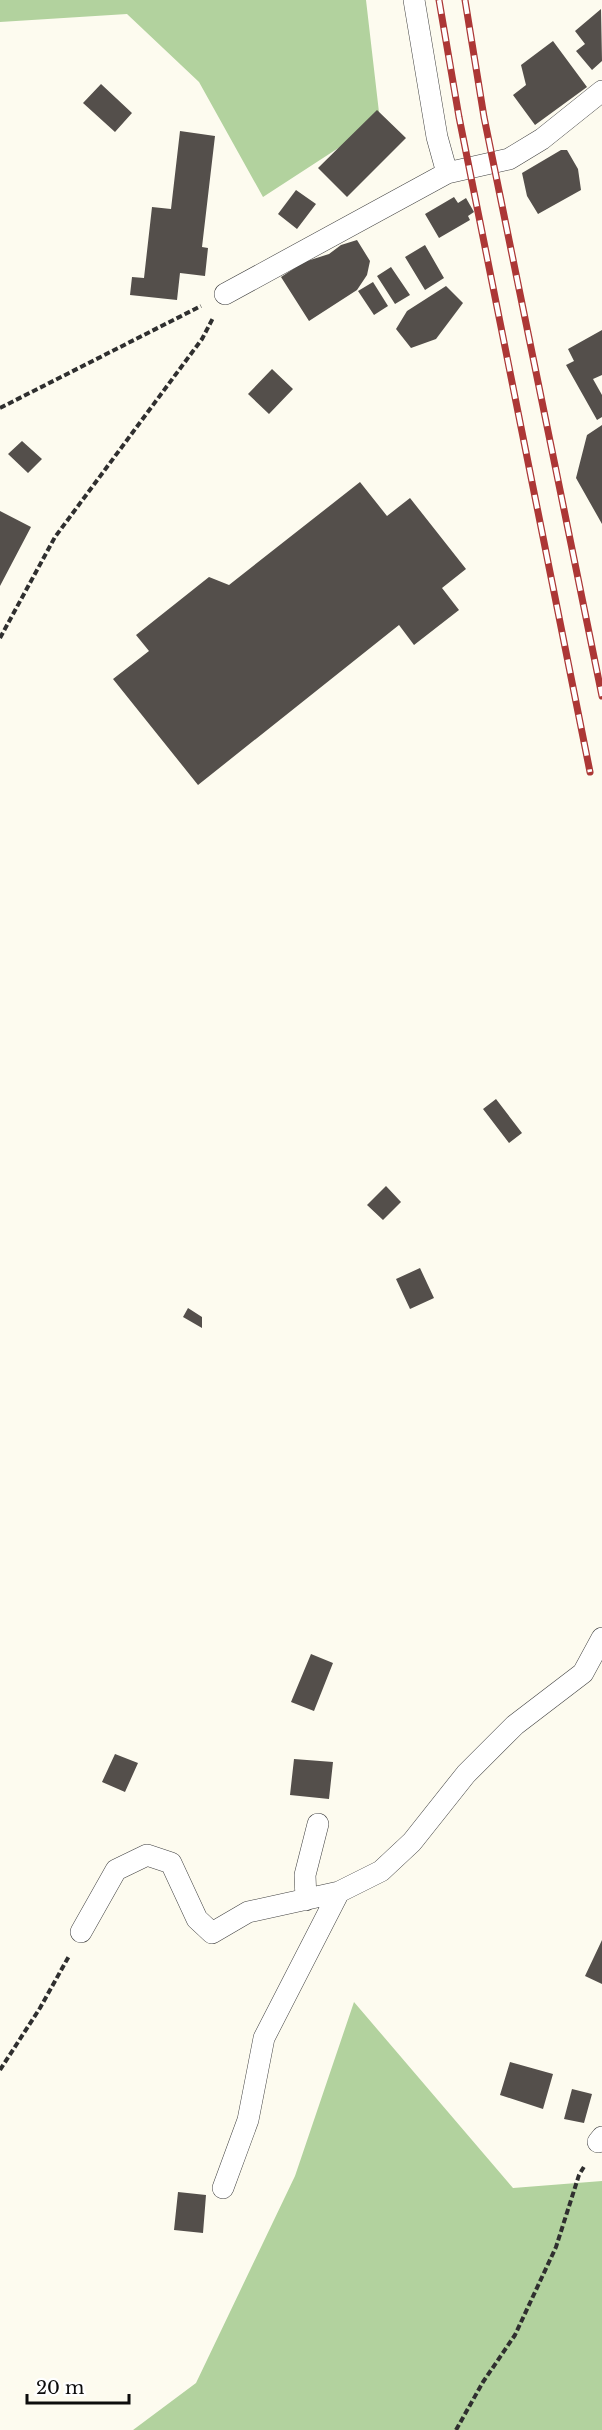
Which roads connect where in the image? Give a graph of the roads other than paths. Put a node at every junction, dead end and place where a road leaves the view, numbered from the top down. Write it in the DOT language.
graph roads {
  1 [pos="414,0"];
  2 [pos="602,91"];
  3 [pos="447,173"];
  4 [pos="225,294"];
  5 [pos="602,1638"];
  6 [pos="318,1824"];
  7 [pos="339,1892"];
  8 [pos="306,1900"];
  9 [pos="81,1932"];
  10 [pos="223,2188"];
  1 -- 3 [label="lane"];
  2 -- 3 [label="lane"];
  3 -- 4 [label="lane"];
  5 -- 7 [label="lane"];
  6 -- 8 [label="lane"];
  7 -- 8 [label="lane"];
  7 -- 10 [label="lane"];
  8 -- 9 [label="lane"];
}
